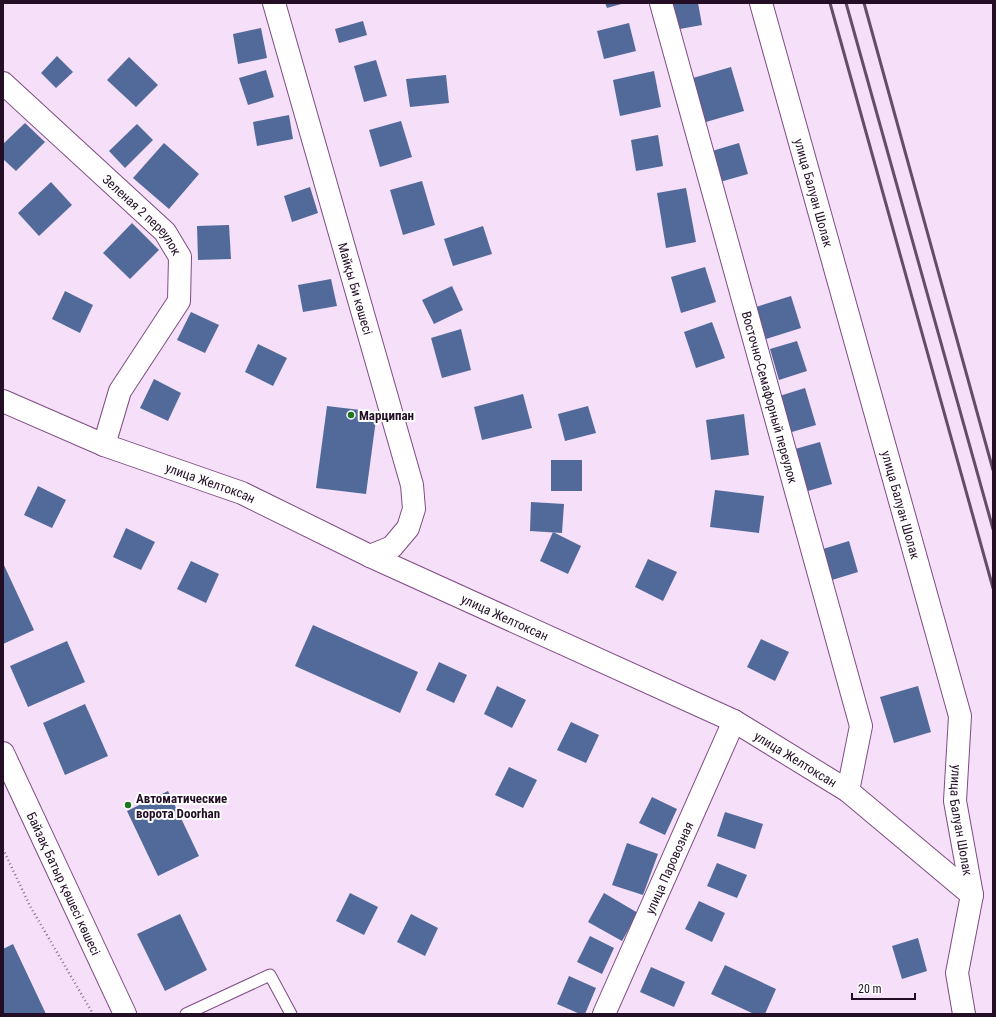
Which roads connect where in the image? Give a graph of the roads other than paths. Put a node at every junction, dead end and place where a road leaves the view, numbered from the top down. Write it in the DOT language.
graph roads {
  1 [pos="274,3"];
  2 [pos="661,3"];
  3 [pos="761,3"];
  4 [pos="3,83"];
  5 [pos="3,400"];
  6 [pos="104,445"];
  7 [pos="370,556"];
  8 [pos="734,721"];
  9 [pos="3,752"];
  10 [pos="848,792"];
  11 [pos="972,894"];
  12 [pos="125,1014"];
  13 [pos="186,1014"];
  14 [pos="292,1014"];
  15 [pos="604,1014"];
  16 [pos="964,1014"];
  1 -- 7 [label="street, Майқы Би көшесі"];
  2 -- 10 [label="street, Восточно-Семафорный переулок"];
  3 -- 11 [label="street, улица Балуан Шолак"];
  4 -- 6 [label="street, Зеленая 2 переулок"];
  5 -- 6 [label="street, улица Желтоксан"];
  6 -- 7 [label="street, улица Желтоксан"];
  7 -- 8 [label="street, улица Желтоксан"];
  8 -- 10 [label="street, улица Желтоксан"];
  8 -- 15 [label="street, улица Паровозная"];
  9 -- 12 [label="street, Байзақ Батыр қөшесі көшесі"];
  10 -- 11 [label="street, улица Желтоксан"];
  11 -- 16 [label="street, улица Балуан Шолак"];
  13 -- 14 [label="lane"];
}
